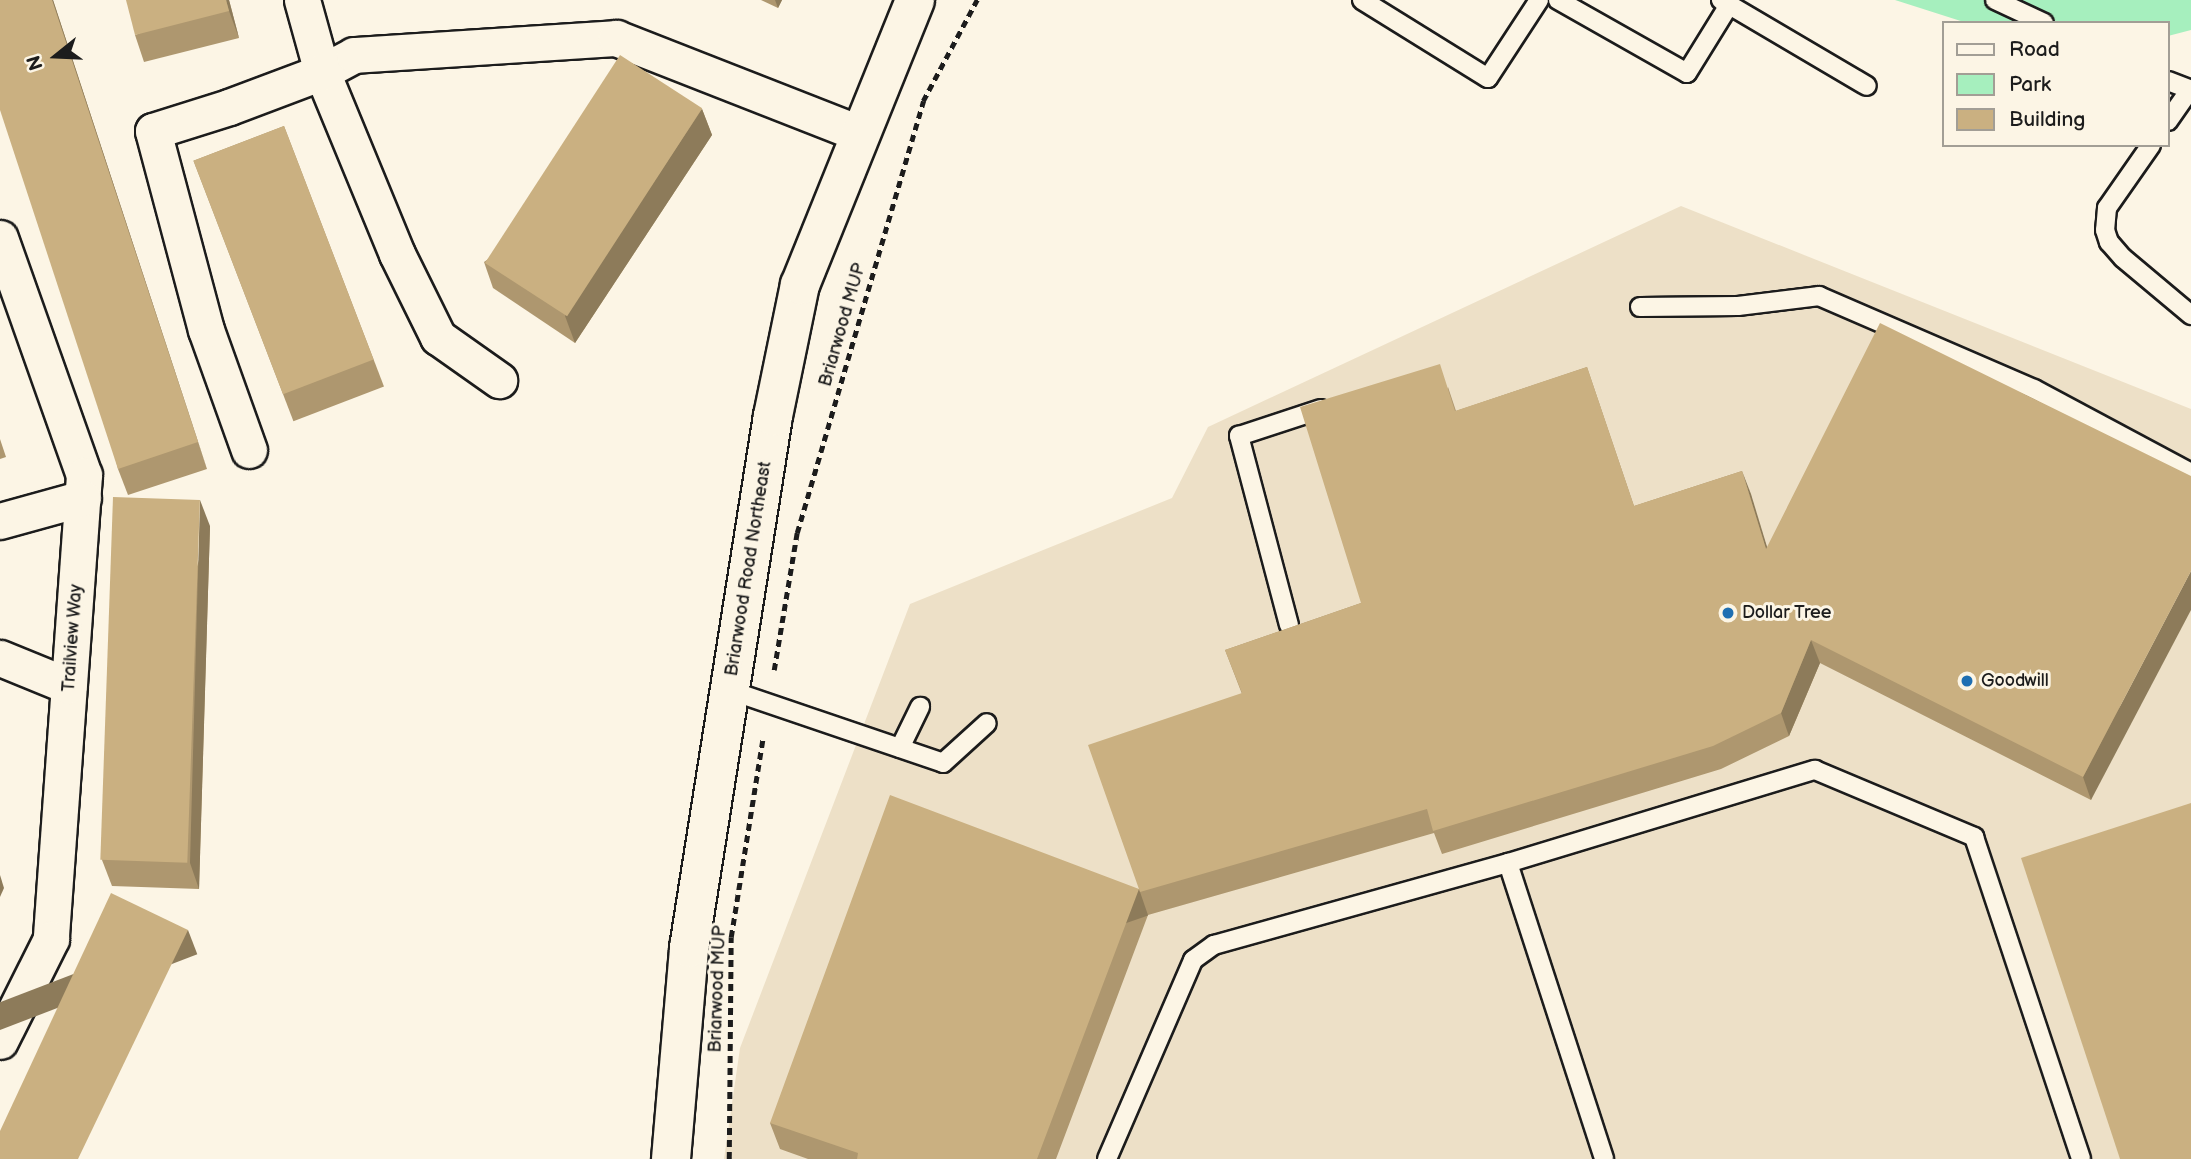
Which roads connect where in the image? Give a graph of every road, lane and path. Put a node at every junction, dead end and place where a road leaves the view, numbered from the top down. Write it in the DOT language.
graph roads {
  1 [pos="302,0"];
  2 [pos="915,0"];
  3 [pos="977,0"];
  4 [pos="1362,0"];
  5 [pos="1539,0"];
  6 [pos="1558,0"];
  7 [pos="1995,0"];
  8 [pos="1725,3"];
  9 [pos="2040,21"];
  10 [pos="322,72"];
  11 [pos="2170,82"];
  12 [pos="1867,86"];
  13 [pos="2191,90"];
  14 [pos="2170,118"];
  15 [pos="859,133"];
  16 [pos="2150,147"];
  17 [pos="0,238"];
  18 [pos="1640,307"];
  19 [pos="2191,316"];
  20 [pos="499,380"];
  21 [pos="1321,409"];
  22 [pos="249,450"];
  23 [pos="2191,473"];
  24 [pos="83,498"];
  25 [pos="0,521"];
  26 [pos="1289,625"];
  27 [pos="0,658"];
  28 [pos="774,670"];
  29 [pos="69,686"];
  30 [pos="729,690"];
  31 [pos="920,707"];
  32 [pos="987,723"];
  33 [pos="763,738"];
  34 [pos="900,748"];
  35 [pos="1508,863"];
  36 [pos="0,1040"];
  37 [pos="671,1159"];
  38 [pos="729,1159"];
  39 [pos="1107,1159"];
  40 [pos="1604,1159"];
  41 [pos="2081,1159"];
  1 -- 10 [label="street"];
  2 -- 15 [label="street, Briarwood Road Northeast"];
  3 -- 28 [label="path, Briarwood MUP"];
  4 -- 5 [label="lane"];
  6 -- 8 [label="lane"];
  7 -- 9 [label="lane"];
  8 -- 12 [label="lane"];
  10 -- 15 [label="street"];
  10 -- 20 [label="street"];
  10 -- 22 [label="street"];
  11 -- 13 [label="lane"];
  13 -- 14 [label="lane"];
  15 -- 30 [label="street, Briarwood Road Northeast"];
  16 -- 19 [label="lane"];
  17 -- 24 [label="street, Trailview Way"];
  18 -- 23 [label="lane"];
  21 -- 26 [label="lane"];
  24 -- 25 [label="street"];
  24 -- 29 [label="street, Trailview Way"];
  27 -- 29 [label="street"];
  29 -- 36 [label="street, Trailview Way"];
  30 -- 34 [label="lane"];
  30 -- 37 [label="street, Briarwood Road Northeast"];
  31 -- 34 [label="lane"];
  32 -- 34 [label="lane"];
  33 -- 38 [label="path, Briarwood MUP"];
  35 -- 39 [label="lane"];
  35 -- 40 [label="lane"];
  35 -- 41 [label="lane"];
}
